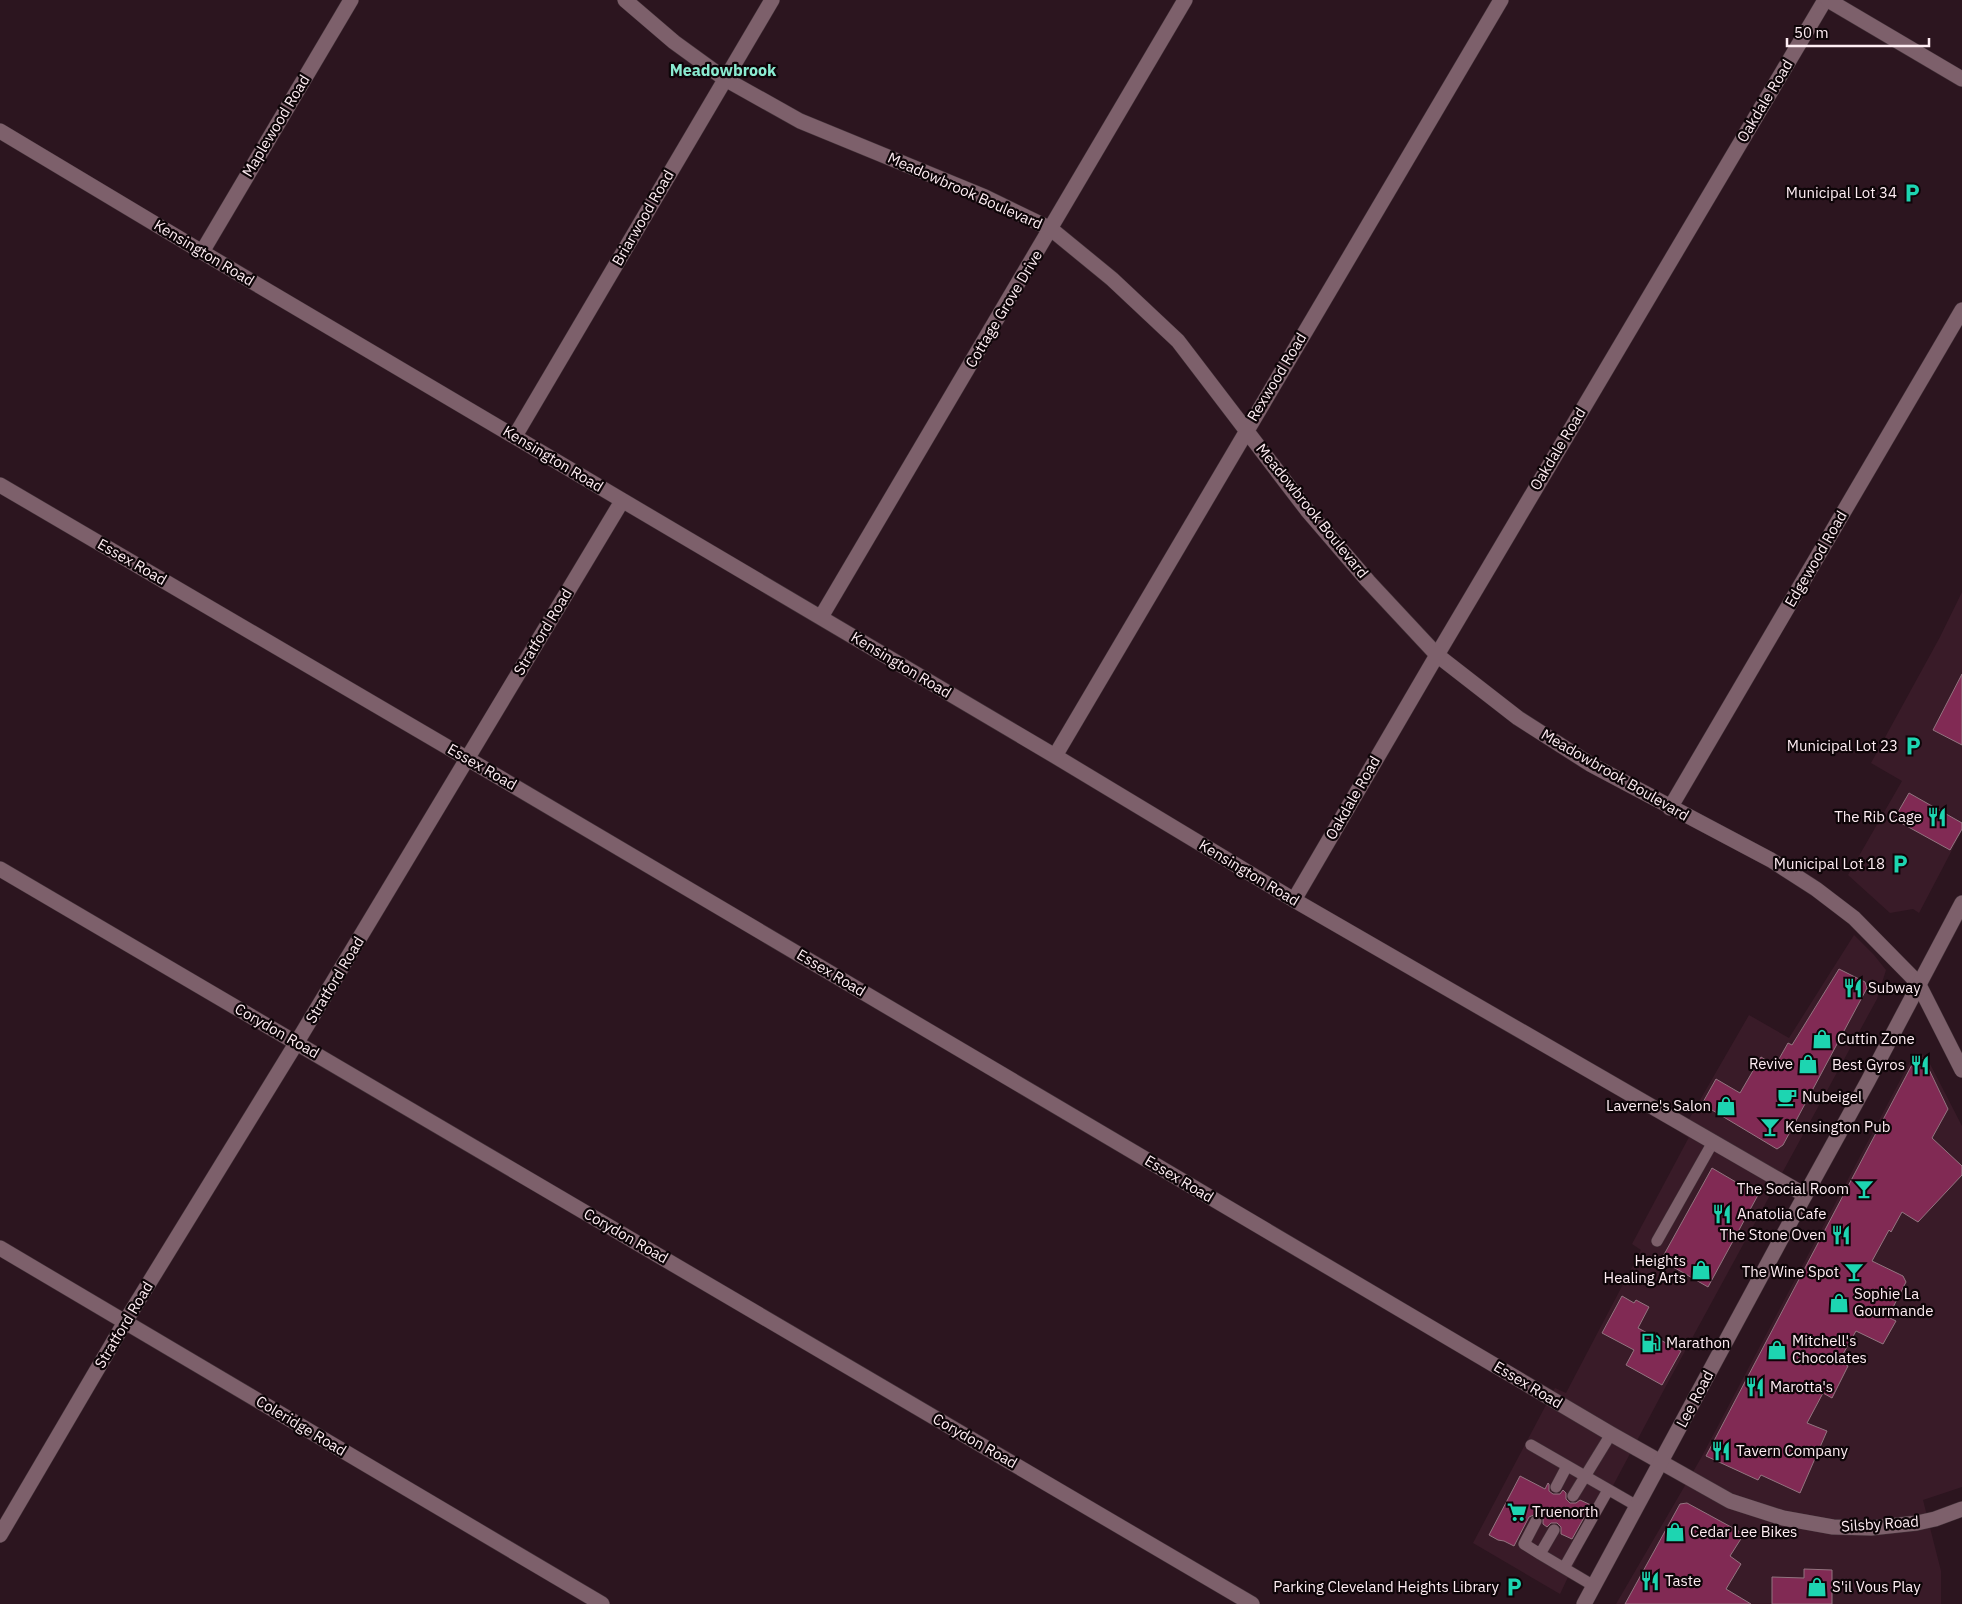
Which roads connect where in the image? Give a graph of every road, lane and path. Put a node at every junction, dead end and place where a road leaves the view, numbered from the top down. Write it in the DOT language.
graph roads {
  1 [pos="351,0"];
  2 [pos="625,0"];
  3 [pos="772,0"];
  4 [pos="1185,0"];
  5 [pos="1501,0"];
  6 [pos="1826,0"];
  7 [pos="725,79"];
  8 [pos="1962,79"];
  9 [pos="0,131"];
  10 [pos="1051,229"];
  11 [pos="202,252"];
  12 [pos="1962,310"];
  13 [pos="1247,429"];
  14 [pos="515,436"];
  15 [pos="0,485"];
  16 [pos="622,501"];
  17 [pos="821,617"];
  18 [pos="1437,654"];
  19 [pos="1055,756"];
  20 [pos="468,758"];
  21 [pos="1670,808"];
  22 [pos="0,869"];
  23 [pos="1294,900"];
  24 [pos="1962,903"];
  25 [pos="1918,983"];
  26 [pos="297,1042"];
  27 [pos="1962,1070"];
  28 [pos="1713,1142"];
  29 [pos="1805,1195"];
  30 [pos="1657,1241"];
  31 [pos="0,1248"];
  32 [pos="125,1322"];
  33 [pos="1610,1434"];
  34 [pos="1531,1445"];
  35 [pos="1660,1463"];
  36 [pos="1567,1466"];
  37 [pos="1585,1476"];
  38 [pos="1556,1487"];
  39 [pos="1608,1490"];
  40 [pos="1573,1496"];
  41 [pos="1637,1506"];
  42 [pos="1962,1509"];
  43 [pos="1536,1521"];
  44 [pos="1554,1530"];
  45 [pos="0,1535"];
  46 [pos="1540,1554"];
  47 [pos="1564,1568"];
  48 [pos="1594,1586"];
  49 [pos="602,1604"];
  50 [pos="1252,1604"];
  51 [pos="1584,1604"];
  1 -- 11 [label="street, Maplewood Road"];
  2 -- 7 [label="street, Meadowbrook Boulevard"];
  3 -- 7 [label="street, Briarwood Road"];
  4 -- 10 [label="street, Cottage Grove Drive"];
  5 -- 13 [label="street, Rexwood Road"];
  6 -- 8 [label="street"];
  6 -- 18 [label="street, Oakdale Road"];
  7 -- 10 [label="street, Meadowbrook Boulevard"];
  7 -- 14 [label="street, Briarwood Road"];
  9 -- 11 [label="street, Kensington Road"];
  10 -- 13 [label="street, Meadowbrook Boulevard"];
  10 -- 17 [label="street, Cottage Grove Drive"];
  11 -- 14 [label="street, Kensington Road"];
  12 -- 21 [label="street, Edgewood Road"];
  13 -- 18 [label="street, Meadowbrook Boulevard"];
  13 -- 19 [label="street, Rexwood Road"];
  14 -- 16 [label="street, Kensington Road"];
  15 -- 20 [label="street, Essex Road"];
  16 -- 17 [label="street, Kensington Road"];
  16 -- 20 [label="street, Stratford Road"];
  17 -- 19 [label="street, Kensington Road"];
  18 -- 21 [label="street, Meadowbrook Boulevard"];
  18 -- 23 [label="street, Oakdale Road"];
  19 -- 23 [label="street, Kensington Road"];
  20 -- 26 [label="street, Stratford Road"];
  20 -- 33 [label="street, Essex Road"];
  21 -- 25 [label="street, Meadowbrook Boulevard"];
  22 -- 26 [label="street, Corydon Road"];
  23 -- 28 [label="street, Kensington Road"];
  24 -- 25 [label="street, Lee Road"];
  25 -- 27 [label="street, Meadowbrook Boulevard"];
  25 -- 29 [label="street, Lee Road"];
  26 -- 32 [label="street, Stratford Road"];
  26 -- 50 [label="street, Corydon Road"];
  28 -- 29 [label="street, Kensington Road"];
  28 -- 30 [label="lane"];
  29 -- 35 [label="street, Lee Road"];
  31 -- 32 [label="street, Coleridge Road"];
  32 -- 45 [label="street, Stratford Road"];
  32 -- 49 [label="street, Coleridge Road"];
  33 -- 35 [label="street, Essex Road"];
  33 -- 37 [label="lane"];
  34 -- 36 [label="lane"];
  35 -- 41 [label="street, Lee Road"];
  35 -- 42 [label="street, Silsby Road"];
  36 -- 37 [label="lane"];
  36 -- 38 [label="lane"];
  37 -- 39 [label="lane"];
  37 -- 40 [label="lane"];
  39 -- 41 [label="lane"];
  39 -- 47 [label="lane"];
  41 -- 48 [label="street, Lee Road"];
  43 -- 46 [label="lane"];
  44 -- 46 [label="lane"];
  46 -- 47 [label="lane"];
  47 -- 48 [label="lane"];
  48 -- 51 [label="street, Lee Road"];
}
